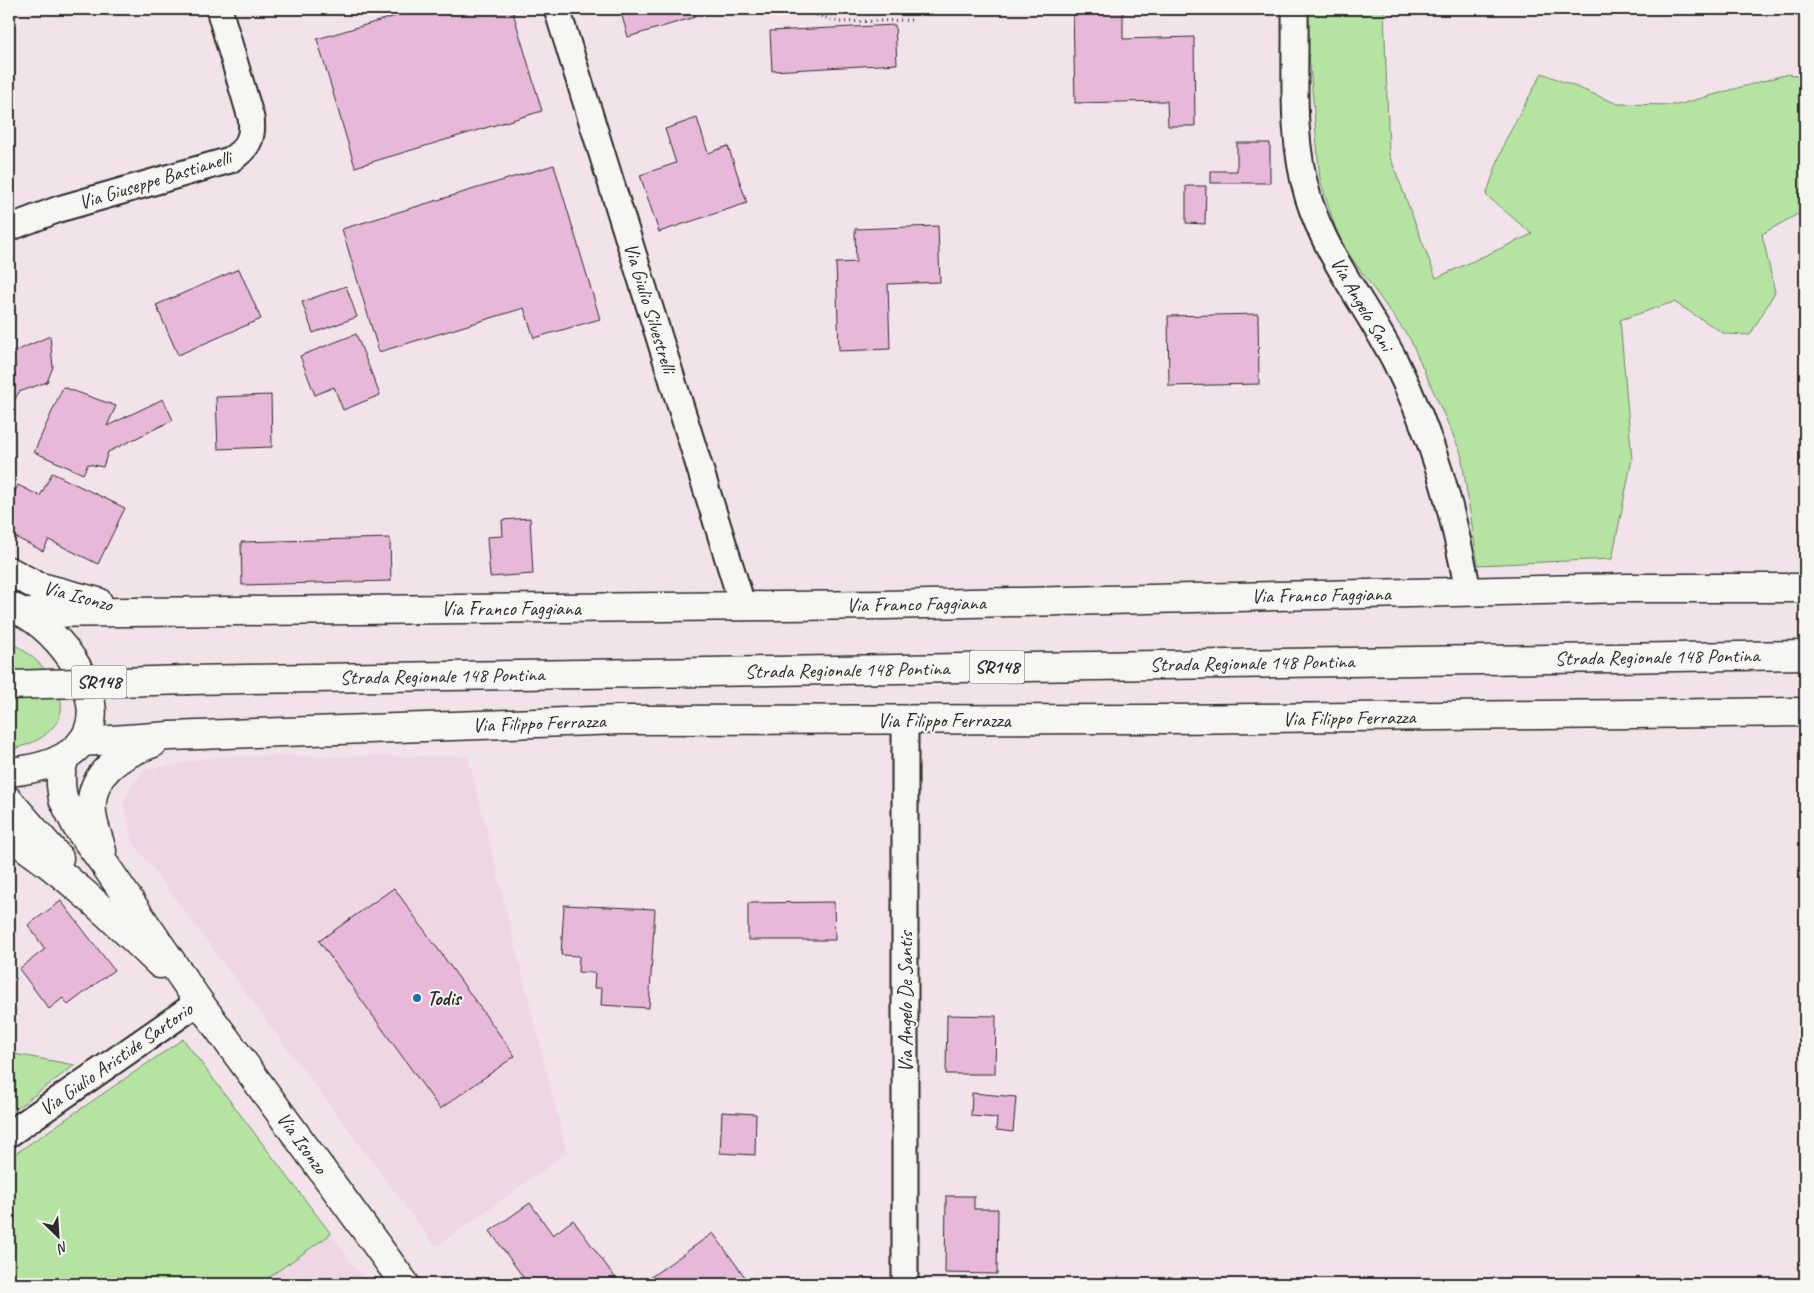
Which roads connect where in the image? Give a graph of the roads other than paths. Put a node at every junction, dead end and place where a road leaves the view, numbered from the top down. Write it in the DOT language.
graph roads {
  1 [pos="219,9"];
  2 [pos="557,9"];
  3 [pos="1295,9"];
  4 [pos="9,228"];
  5 [pos="9,571"];
  6 [pos="1805,588"];
  7 [pos="1468,591"];
  8 [pos="743,607"];
  9 [pos="18,610"];
  10 [pos="151,611"];
  11 [pos="1805,655"];
  12 [pos="9,685"];
  13 [pos="1805,712"];
  14 [pos="905,720"];
  15 [pos="170,736"];
  16 [pos="74,750"];
  17 [pos="9,772"];
  18 [pos="9,801"];
  19 [pos="9,836"];
  20 [pos="105,865"];
  21 [pos="77,885"];
  22 [pos="199,1002"];
  23 [pos="9,1134"];
  24 [pos="405,1284"];
  25 [pos="905,1284"];
  1 -- 4 [label="street, Via Giuseppe Bastianelli"];
  2 -- 8 [label="street, Via Giulio Silvestrelli"];
  3 -- 7 [label="street, Via Angelo Sani"];
  5 -- 10 [label="street, Via Isonzo"];
  6 -- 7 [label="street, Via Franco Faggiana"];
  7 -- 8 [label="street, Via Franco Faggiana"];
  8 -- 10 [label="street, Via Franco Faggiana"];
  9 -- 10 [label="street, Via Franco Faggiana"];
  9 -- 16 [label="street, Via Isonzo"];
  11 -- 12 [label="street, Strada Regionale 148 Pontina / SR148, bridge"];
  13 -- 14 [label="street, Via Filippo Ferrazza"];
  14 -- 15 [label="street, Via Filippo Ferrazza"];
  14 -- 25 [label="street, Via Angelo De Santis"];
  15 -- 16 [label="street, Via Filippo Ferrazza"];
  15 -- 20 [label="street"];
  16 -- 17 [label="street"];
  16 -- 20 [label="street, Via Isonzo"];
  18 -- 21 [label="street"];
  19 -- 21 [label="street"];
  20 -- 22 [label="street, Via Isonzo"];
  21 -- 22 [label="street"];
  22 -- 23 [label="street, Via Giulio Aristide Sartorio"];
  22 -- 24 [label="street, Via Isonzo"];
}
